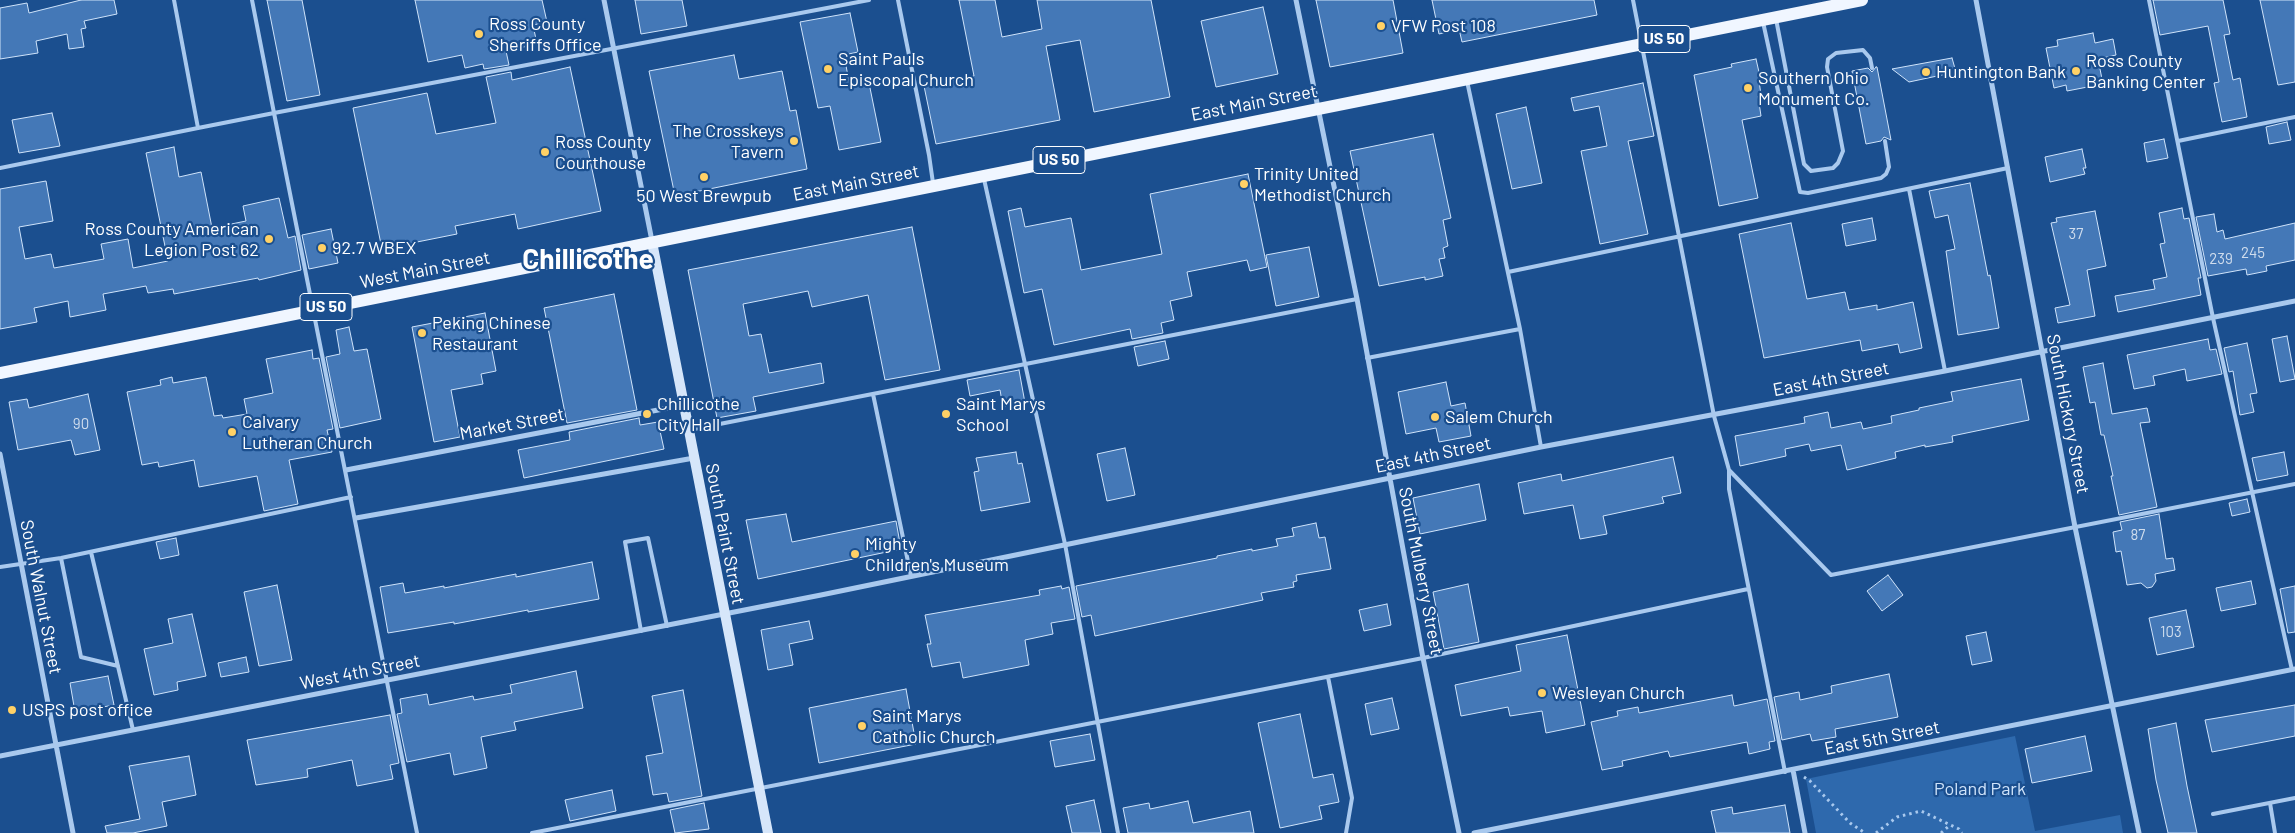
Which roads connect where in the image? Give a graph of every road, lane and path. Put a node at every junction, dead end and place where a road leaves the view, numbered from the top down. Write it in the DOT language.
graph roads {
  1 [pos="174,0"];
  2 [pos="252,0"];
  3 [pos="604,0"];
  4 [pos="869,0"];
  5 [pos="898,0"];
  6 [pos="1296,0"];
  7 [pos="1633,0"];
  8 [pos="1976,0"];
  9 [pos="2149,0"];
  10 [pos="1854,1"];
  11 [pos="1776,17"];
  12 [pos="1763,20"];
  13 [pos="1642,43"];
  14 [pos="614,49"];
  15 [pos="1872,68"];
  16 [pos="1466,79"];
  17 [pos="1317,108"];
  18 [pos="274,113"];
  19 [pos="2295,117"];
  20 [pos="198,128"];
  21 [pos="1885,141"];
  22 [pos="2178,141"];
  23 [pos="0,168"];
  24 [pos="2008,168"];
  25 [pos="983,176"];
  26 [pos="933,186"];
  27 [pos="1909,189"];
  28 [pos="1679,237"];
  29 [pos="652,242"];
  30 [pos="1508,272"];
  31 [pos="1357,299"];
  32 [pos="2295,301"];
  33 [pos="314,310"];
  34 [pos="2213,318"];
  35 [pos="1520,329"];
  36 [pos="2042,352"];
  37 [pos="1367,358"];
  38 [pos="1025,364"];
  39 [pos="1946,371"];
  40 [pos="0,373"];
  41 [pos="873,394"];
  42 [pos="684,404"];
  43 [pos="1714,416"];
  44 [pos="688,430"];
  45 [pos="1541,447"];
  46 [pos="0,454"];
  47 [pos="694,458"];
  48 [pos="346,470"];
  49 [pos="1729,470"];
  50 [pos="1390,478"];
  51 [pos="2295,484"];
  52 [pos="2253,492"];
  53 [pos="351,497"];
  54 [pos="356,518"];
  55 [pos="2075,526"];
  56 [pos="1065,544"];
  57 [pos="91,552"];
  58 [pos="61,558"];
  59 [pos="21,563"];
  60 [pos="0,568"];
  61 [pos="910,576"];
  62 [pos="1748,589"];
  63 [pos="724,614"];
  64 [pos="666,626"];
  65 [pos="641,630"];
  66 [pos="1424,658"];
  67 [pos="118,666"];
  68 [pos="2294,669"];
  69 [pos="1328,677"];
  70 [pos="388,680"];
  71 [pos="2112,707"];
  72 [pos="1098,723"];
  73 [pos="133,730"];
  74 [pos="56,745"];
  75 [pos="0,756"];
  76 [pos="1793,770"];
  77 [pos="1785,772"];
  78 [pos="759,790"];
  79 [pos="2295,798"];
  80 [pos="2270,803"];
  81 [pos="2213,814"];
  82 [pos="1950,825"];
  83 [pos="74,833"];
  84 [pos="417,833"];
  85 [pos="532,833"];
  86 [pos="768,833"];
  87 [pos="1118,833"];
  88 [pos="1346,833"];
  89 [pos="1459,833"];
  90 [pos="1474,833"];
  91 [pos="1805,833"];
  92 [pos="1865,833"];
  93 [pos="1876,833"];
  94 [pos="1941,833"];
  95 [pos="1962,833"];
  96 [pos="2139,833"];
  97 [pos="2275,833"];
  1 -- 20 [label="lane"];
  2 -- 18 [label="lane"];
  3 -- 14 [label="street"];
  4 -- 14 [label="lane"];
  5 -- 26 [label="lane"];
  6 -- 17 [label="street, South Mulberry Street"];
  7 -- 13 [label="lane"];
  8 -- 24 [label="street, South Hickory Street"];
  9 -- 22 [label="lane"];
  10 -- 11 [label="main road, East Main Street / US 50"];
  11 -- 12 [label="main road, East Main Street / US 50"];
  11 -- 15 [label="lane"];
  12 -- 13 [label="main road, East Main Street / US 50"];
  12 -- 21 [label="lane"];
  13 -- 16 [label="main road, East Main Street / US 50"];
  13 -- 28 [label="lane"];
  14 -- 18 [label="lane"];
  14 -- 29 [label="street"];
  16 -- 17 [label="main road, East Main Street / US 50"];
  16 -- 30 [label="lane"];
  17 -- 25 [label="main road, East Main Street / US 50"];
  17 -- 31 [label="street, South Mulberry Street"];
  18 -- 20 [label="lane"];
  18 -- 33 [label="lane"];
  19 -- 22 [label="lane"];
  20 -- 23 [label="lane"];
  22 -- 34 [label="lane"];
  24 -- 27 [label="lane"];
  24 -- 36 [label="street, South Hickory Street"];
  25 -- 26 [label="main road, East Main Street / US 50"];
  25 -- 38 [label="lane"];
  26 -- 29 [label="main road, East Main Street / US 50"];
  27 -- 28 [label="lane"];
  27 -- 39 [label="lane"];
  28 -- 30 [label="lane"];
  28 -- 43 [label="lane"];
  29 -- 33 [label="main road, West Main Street / US 50"];
  29 -- 42 [label="main road, South Paint Street"];
  30 -- 35 [label="lane"];
  31 -- 37 [label="street, South Mulberry Street"];
  31 -- 38 [label="lane"];
  32 -- 34 [label="street, East 4th Street"];
  33 -- 40 [label="main road, West Main Street / US 50"];
  33 -- 48 [label="lane"];
  34 -- 36 [label="street, East 4th Street"];
  34 -- 52 [label="lane"];
  35 -- 37 [label="lane"];
  35 -- 45 [label="lane"];
  36 -- 39 [label="street, East 4th Street"];
  36 -- 55 [label="street, South Hickory Street"];
  37 -- 50 [label="street, South Mulberry Street"];
  38 -- 41 [label="lane"];
  38 -- 56 [label="lane"];
  39 -- 43 [label="street, East 4th Street"];
  41 -- 44 [label="lane"];
  41 -- 61 [label="lane"];
  42 -- 44 [label="main road, South Paint Street"];
  42 -- 48 [label="street, Market Street"];
  43 -- 45 [label="street, East 4th Street"];
  43 -- 49 [label="lane"];
  44 -- 47 [label="main road, South Paint Street"];
  45 -- 50 [label="street, East 4th Street"];
  46 -- 59 [label="street, South Walnut Street"];
  47 -- 54 [label="street"];
  47 -- 63 [label="main road, South Paint Street"];
  48 -- 53 [label="lane"];
  49 -- 55 [label="lane"];
  49 -- 62 [label="lane"];
  50 -- 56 [label="street, East 4th Street"];
  50 -- 66 [label="street, South Mulberry Street"];
  51 -- 52 [label="lane"];
  52 -- 55 [label="lane"];
  52 -- 68 [label="lane"];
  53 -- 54 [label="lane"];
  53 -- 57 [label="lane"];
  54 -- 70 [label="lane"];
  55 -- 71 [label="street, South Hickory Street"];
  56 -- 61 [label="street, East 4th Street"];
  56 -- 72 [label="lane"];
  57 -- 58 [label="lane"];
  57 -- 67 [label="lane"];
  58 -- 59 [label="lane"];
  58 -- 67 [label="lane"];
  59 -- 60 [label="lane"];
  59 -- 74 [label="street, South Walnut Street"];
  61 -- 63 [label="street, East 4th Street"];
  62 -- 66 [label="lane"];
  62 -- 77 [label="lane"];
  63 -- 64 [label="street, West 4th Street"];
  63 -- 78 [label="main road, South Paint Street"];
  64 -- 65 [label="street, West 4th Street"];
  64 -- 65 [label="lane"];
  65 -- 70 [label="street, West 4th Street"];
  66 -- 69 [label="lane"];
  66 -- 89 [label="street, South Mulberry Street"];
  67 -- 73 [label="lane"];
  68 -- 71 [label="street, East 5th Street"];
  69 -- 72 [label="lane"];
  69 -- 88 [label="lane"];
  70 -- 73 [label="street, West 4th Street"];
  70 -- 84 [label="lane"];
  71 -- 76 [label="street, East 5th Street"];
  71 -- 96 [label="street, South Hickory Street"];
  72 -- 78 [label="lane"];
  72 -- 87 [label="lane"];
  73 -- 74 [label="street, West 4th Street"];
  74 -- 75 [label="street, West 4th Street"];
  74 -- 83 [label="street, South Walnut Street"];
  76 -- 77 [label="street, East 5th Street"];
  76 -- 91 [label="street"];
  76 -- 92 [label="path"];
  77 -- 90 [label="street, East 5th Street"];
  78 -- 85 [label="lane"];
  78 -- 86 [label="main road, South Paint Street"];
  79 -- 80 [label="lane"];
  80 -- 81 [label="lane"];
  80 -- 97 [label="lane"];
  82 -- 93 [label="path"];
  82 -- 94 [label="path"];
  82 -- 95 [label="path"];
}
